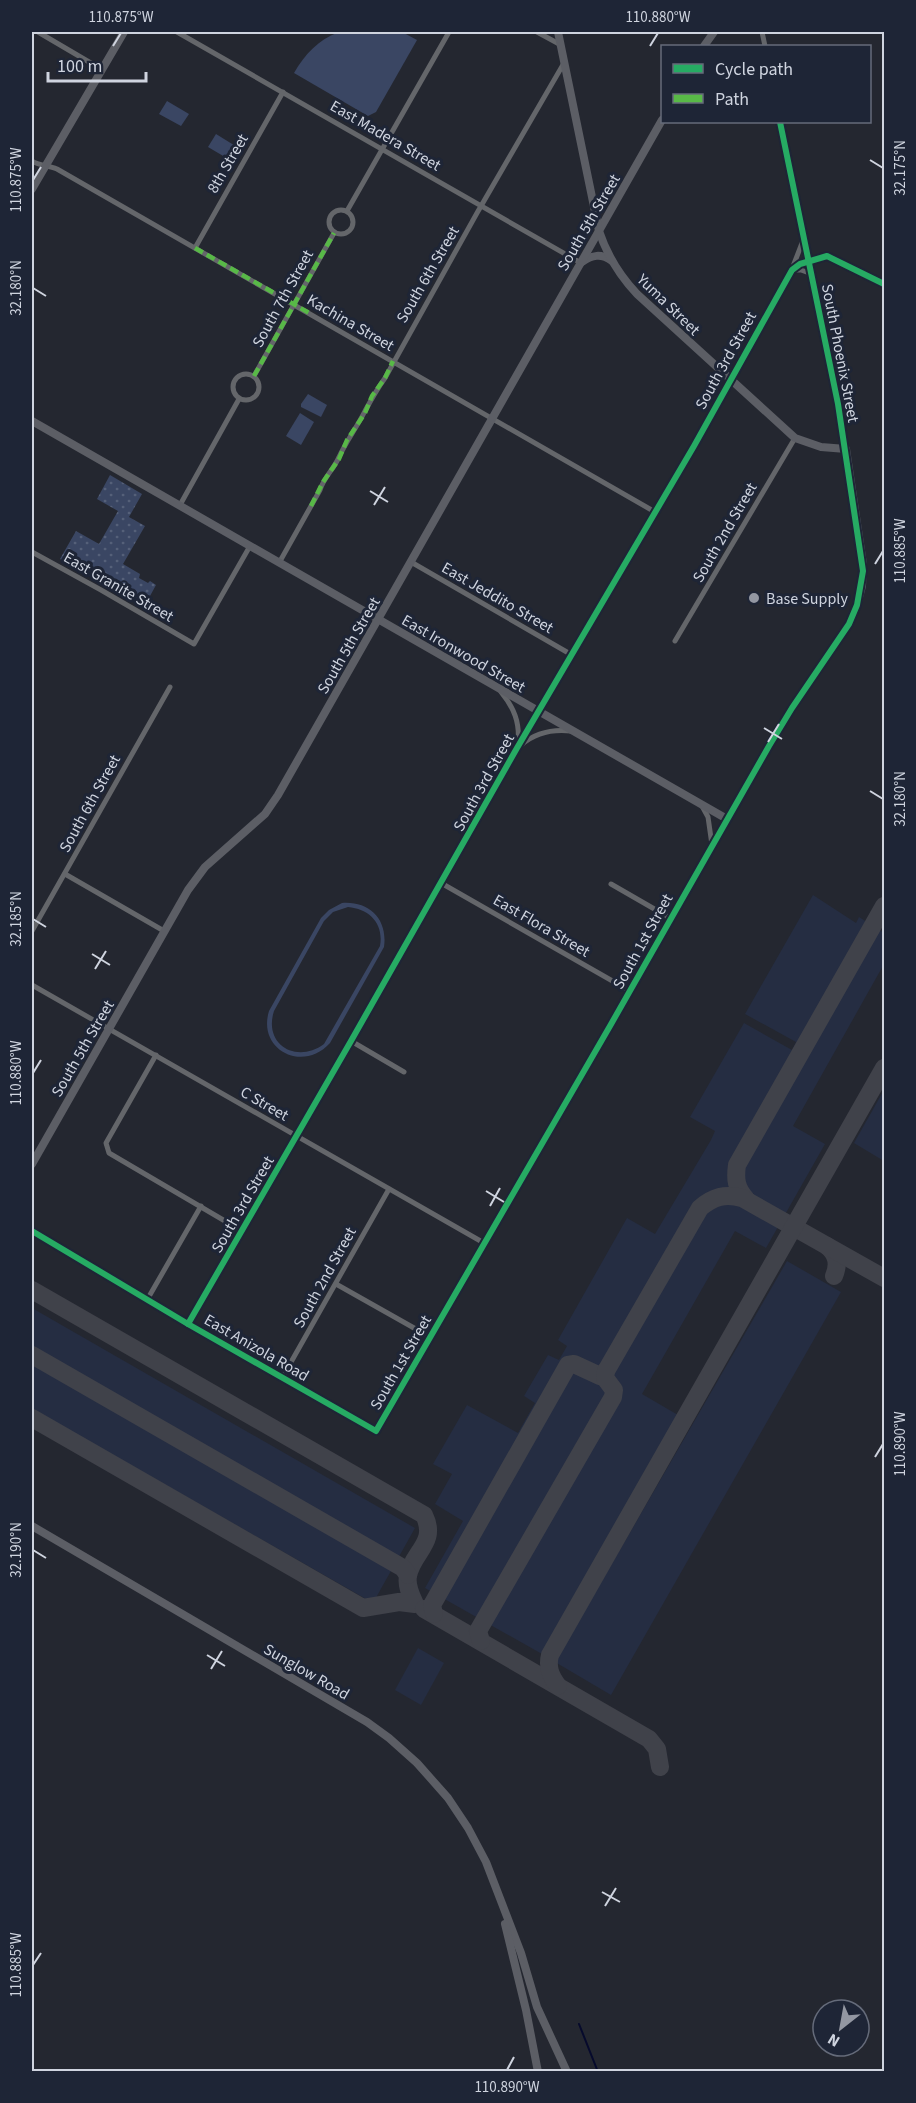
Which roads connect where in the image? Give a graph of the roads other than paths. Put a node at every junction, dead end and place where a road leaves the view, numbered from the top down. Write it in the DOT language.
graph roads {
  1 [pos="38,32"];
  2 [pos="124,32"];
  3 [pos="177,32"];
  4 [pos="449,32"];
  5 [pos="537,32"];
  6 [pos="558,32"];
  7 [pos="714,32"];
  8 [pos="561,45"];
  9 [pos="705,45"];
  10 [pos="565,62"];
  11 [pos="101,69"];
  12 [pos="283,92"];
  13 [pos="661,123"];
  14 [pos="781,123"];
  15 [pos="382,149"];
  16 [pos="32,161"];
  17 [pos="46,164"];
  18 [pos="32,189"];
  19 [pos="481,205"];
  20 [pos="347,211"];
  21 [pos="599,231"];
  22 [pos="334,233"];
  23 [pos="804,237"];
  24 [pos="195,248"];
  25 [pos="612,261"];
  26 [pos="809,261"];
  27 [pos="581,263"];
  28 [pos="792,270"];
  29 [pos="812,274"];
  30 [pos="885,284"];
  31 [pos="294,304"];
  32 [pos="393,361"];
  33 [pos="254,376"];
  34 [pos="729,379"];
  35 [pos="239,399"];
  36 [pos="493,418"];
  37 [pos="32,421"];
  38 [pos="795,438"];
  39 [pos="846,449"];
  40 [pos="180,505"];
  41 [pos="655,512"];
  42 [pos="250,546"];
  43 [pos="32,552"];
  44 [pos="411,562"];
  45 [pos="279,563"];
  46 [pos="378,619"];
  47 [pos="675,641"];
  48 [pos="572,655"];
  49 [pos="496,686"];
  50 [pos="170,687"];
  51 [pos="539,711"];
  52 [pos="575,732"];
  53 [pos="517,748"];
  54 [pos="701,804"];
  55 [pos="727,819"];
  56 [pos="712,845"];
  57 [pos="65,874"];
  58 [pos="441,884"];
  59 [pos="611,884"];
  60 [pos="670,918"];
  61 [pos="32,931"];
  62 [pos="164,931"];
  63 [pos="32,985"];
  64 [pos="630,991"];
  65 [pos="108,1028"];
  66 [pos="351,1041"];
  67 [pos="156,1055"];
  68 [pos="404,1072"];
  69 [pos="296,1136"];
  70 [pos="32,1164"];
  71 [pos="389,1189"];
  72 [pos="201,1206"];
  73 [pos="32,1231"];
  74 [pos="242,1231"];
  75 [pos="484,1243"];
  76 [pos="336,1284"];
  77 [pos="147,1300"];
  78 [pos="188,1324"];
  79 [pos="430,1337"];
  80 [pos="282,1378"];
  81 [pos="376,1431"];
  82 [pos="32,1526"];
  83 [pos="502,1907"];
  84 [pos="538,2072"];
  85 [pos="567,2072"];
  1 -- 11 [label="street"];
  2 -- 11 [label="street"];
  3 -- 12 [label="street, East Madera Street"];
  4 -- 15 [label="street, South 7th Street"];
  5 -- 8 [label="street"];
  6 -- 8 [label="street, Yuma Street"];
  7 -- 9 [label="street"];
  8 -- 10 [label="street, Yuma Street"];
  10 -- 19 [label="street, South 6th Street"];
  10 -- 21 [label="street, Yuma Street"];
  11 -- 17 [label="street"];
  12 -- 15 [label="street, East Madera Street"];
  12 -- 24 [label="street, 8th Street"];
  13 -- 21 [label="street, South 5th Street"];
  14 -- 23 [label="street, South Phoenix Street"];
  15 -- 19 [label="street, East Madera Street"];
  15 -- 20 [label="street, South 7th Street"];
  16 -- 17 [label="street, Kachina Street"];
  17 -- 18 [label="street"];
  17 -- 24 [label="street, Kachina Street"];
  19 -- 27 [label="street, East Madera Street"];
  19 -- 32 [label="street, South 6th Street"];
  20 -- 22 [label="street, South 7th Street"];
  20 -- 22 [label="street, South 7th Street"];
  21 -- 25 [label="street, Yuma Street"];
  21 -- 27 [label="street, South 5th Street"];
  22 -- 31 [label="street, South 7th Street"];
  23 -- 26 [label="street, South Phoenix Street"];
  23 -- 28 [label="street, South 3rd Street"];
  24 -- 31 [label="street, Kachina Street"];
  25 -- 27 [label="street"];
  25 -- 34 [label="street, Yuma Street"];
  26 -- 28 [label="street"];
  26 -- 29 [label="street, South Phoenix Street"];
  26 -- 30 [label="street"];
  27 -- 36 [label="street, South 5th Street"];
  28 -- 29 [label="street"];
  28 -- 34 [label="street, South 3rd Street"];
  29 -- 39 [label="street, South Phoenix Street"];
  31 -- 32 [label="street, Kachina Street"];
  31 -- 33 [label="street, South 7th Street"];
  32 -- 36 [label="street, Kachina Street"];
  32 -- 45 [label="street, South 6th Street"];
  33 -- 35 [label="street, South 7th Street"];
  33 -- 35 [label="street, South 7th Street"];
  34 -- 38 [label="street, Yuma Street"];
  34 -- 41 [label="street, South 3rd Street"];
  35 -- 40 [label="street, South 7th Street"];
  36 -- 41 [label="street, Kachina Street"];
  36 -- 44 [label="street, South 5th Street"];
  37 -- 40 [label="street, East Ironwood Street"];
  38 -- 39 [label="street, Yuma Street"];
  38 -- 47 [label="street, South 2nd Street"];
  39 -- 55 [label="street, South 1st Street"];
  40 -- 42 [label="street, East Ironwood Street"];
  41 -- 48 [label="street, South 3rd Street"];
  42 -- 43 [label="street, East Granite Street"];
  42 -- 45 [label="street, East Ironwood Street"];
  44 -- 46 [label="street, South 5th Street"];
  44 -- 48 [label="street, East Jeddito Street"];
  45 -- 46 [label="street, East Ironwood Street"];
  46 -- 49 [label="street, East Ironwood Street"];
  46 -- 62 [label="street, South 5th Street"];
  48 -- 51 [label="street, South 3rd Street"];
  49 -- 51 [label="street, East Ironwood Street"];
  49 -- 53 [label="street"];
  50 -- 57 [label="street, South 6th Street"];
  51 -- 52 [label="street, East Ironwood Street"];
  51 -- 53 [label="street, South 3rd Street"];
  52 -- 53 [label="street"];
  52 -- 54 [label="street, East Ironwood Street"];
  53 -- 58 [label="street, South 3rd Street"];
  54 -- 55 [label="street, East Ironwood Street"];
  54 -- 56 [label="street"];
  55 -- 56 [label="street, South 1st Street"];
  56 -- 60 [label="street, South 1st Street"];
  57 -- 61 [label="street, South 6th Street"];
  57 -- 62 [label="street"];
  58 -- 64 [label="street, East Flora Street"];
  58 -- 66 [label="street, South 3rd Street"];
  59 -- 60 [label="street"];
  60 -- 64 [label="street, South 1st Street"];
  62 -- 65 [label="street, South 5th Street"];
  63 -- 65 [label="street, C Street"];
  64 -- 75 [label="street, South 1st Street"];
  65 -- 67 [label="street, C Street"];
  65 -- 70 [label="street, South 5th Street"];
  66 -- 68 [label="street"];
  66 -- 69 [label="street, South 3rd Street"];
  67 -- 69 [label="street, C Street"];
  67 -- 72 [label="street"];
  69 -- 71 [label="street, C Street"];
  69 -- 74 [label="street, South 3rd Street"];
  71 -- 75 [label="street, C Street"];
  71 -- 76 [label="street, South 2nd Street"];
  72 -- 74 [label="street"];
  72 -- 77 [label="street"];
  73 -- 77 [label="street, East Anizola Road"];
  74 -- 78 [label="street, South 3rd Street"];
  75 -- 79 [label="street, South 1st Street"];
  76 -- 79 [label="street"];
  76 -- 80 [label="street, South 2nd Street"];
  77 -- 78 [label="street, East Anizola Road"];
  78 -- 80 [label="street, East Anizola Road"];
  79 -- 81 [label="street, South 1st Street"];
  80 -- 81 [label="street, East Anizola Road"];
  82 -- 83 [label="street, Sunglow Road"];
  83 -- 84 [label="street, Sunglow Road"];
  83 -- 85 [label="street, Sunglow Road"];
}
